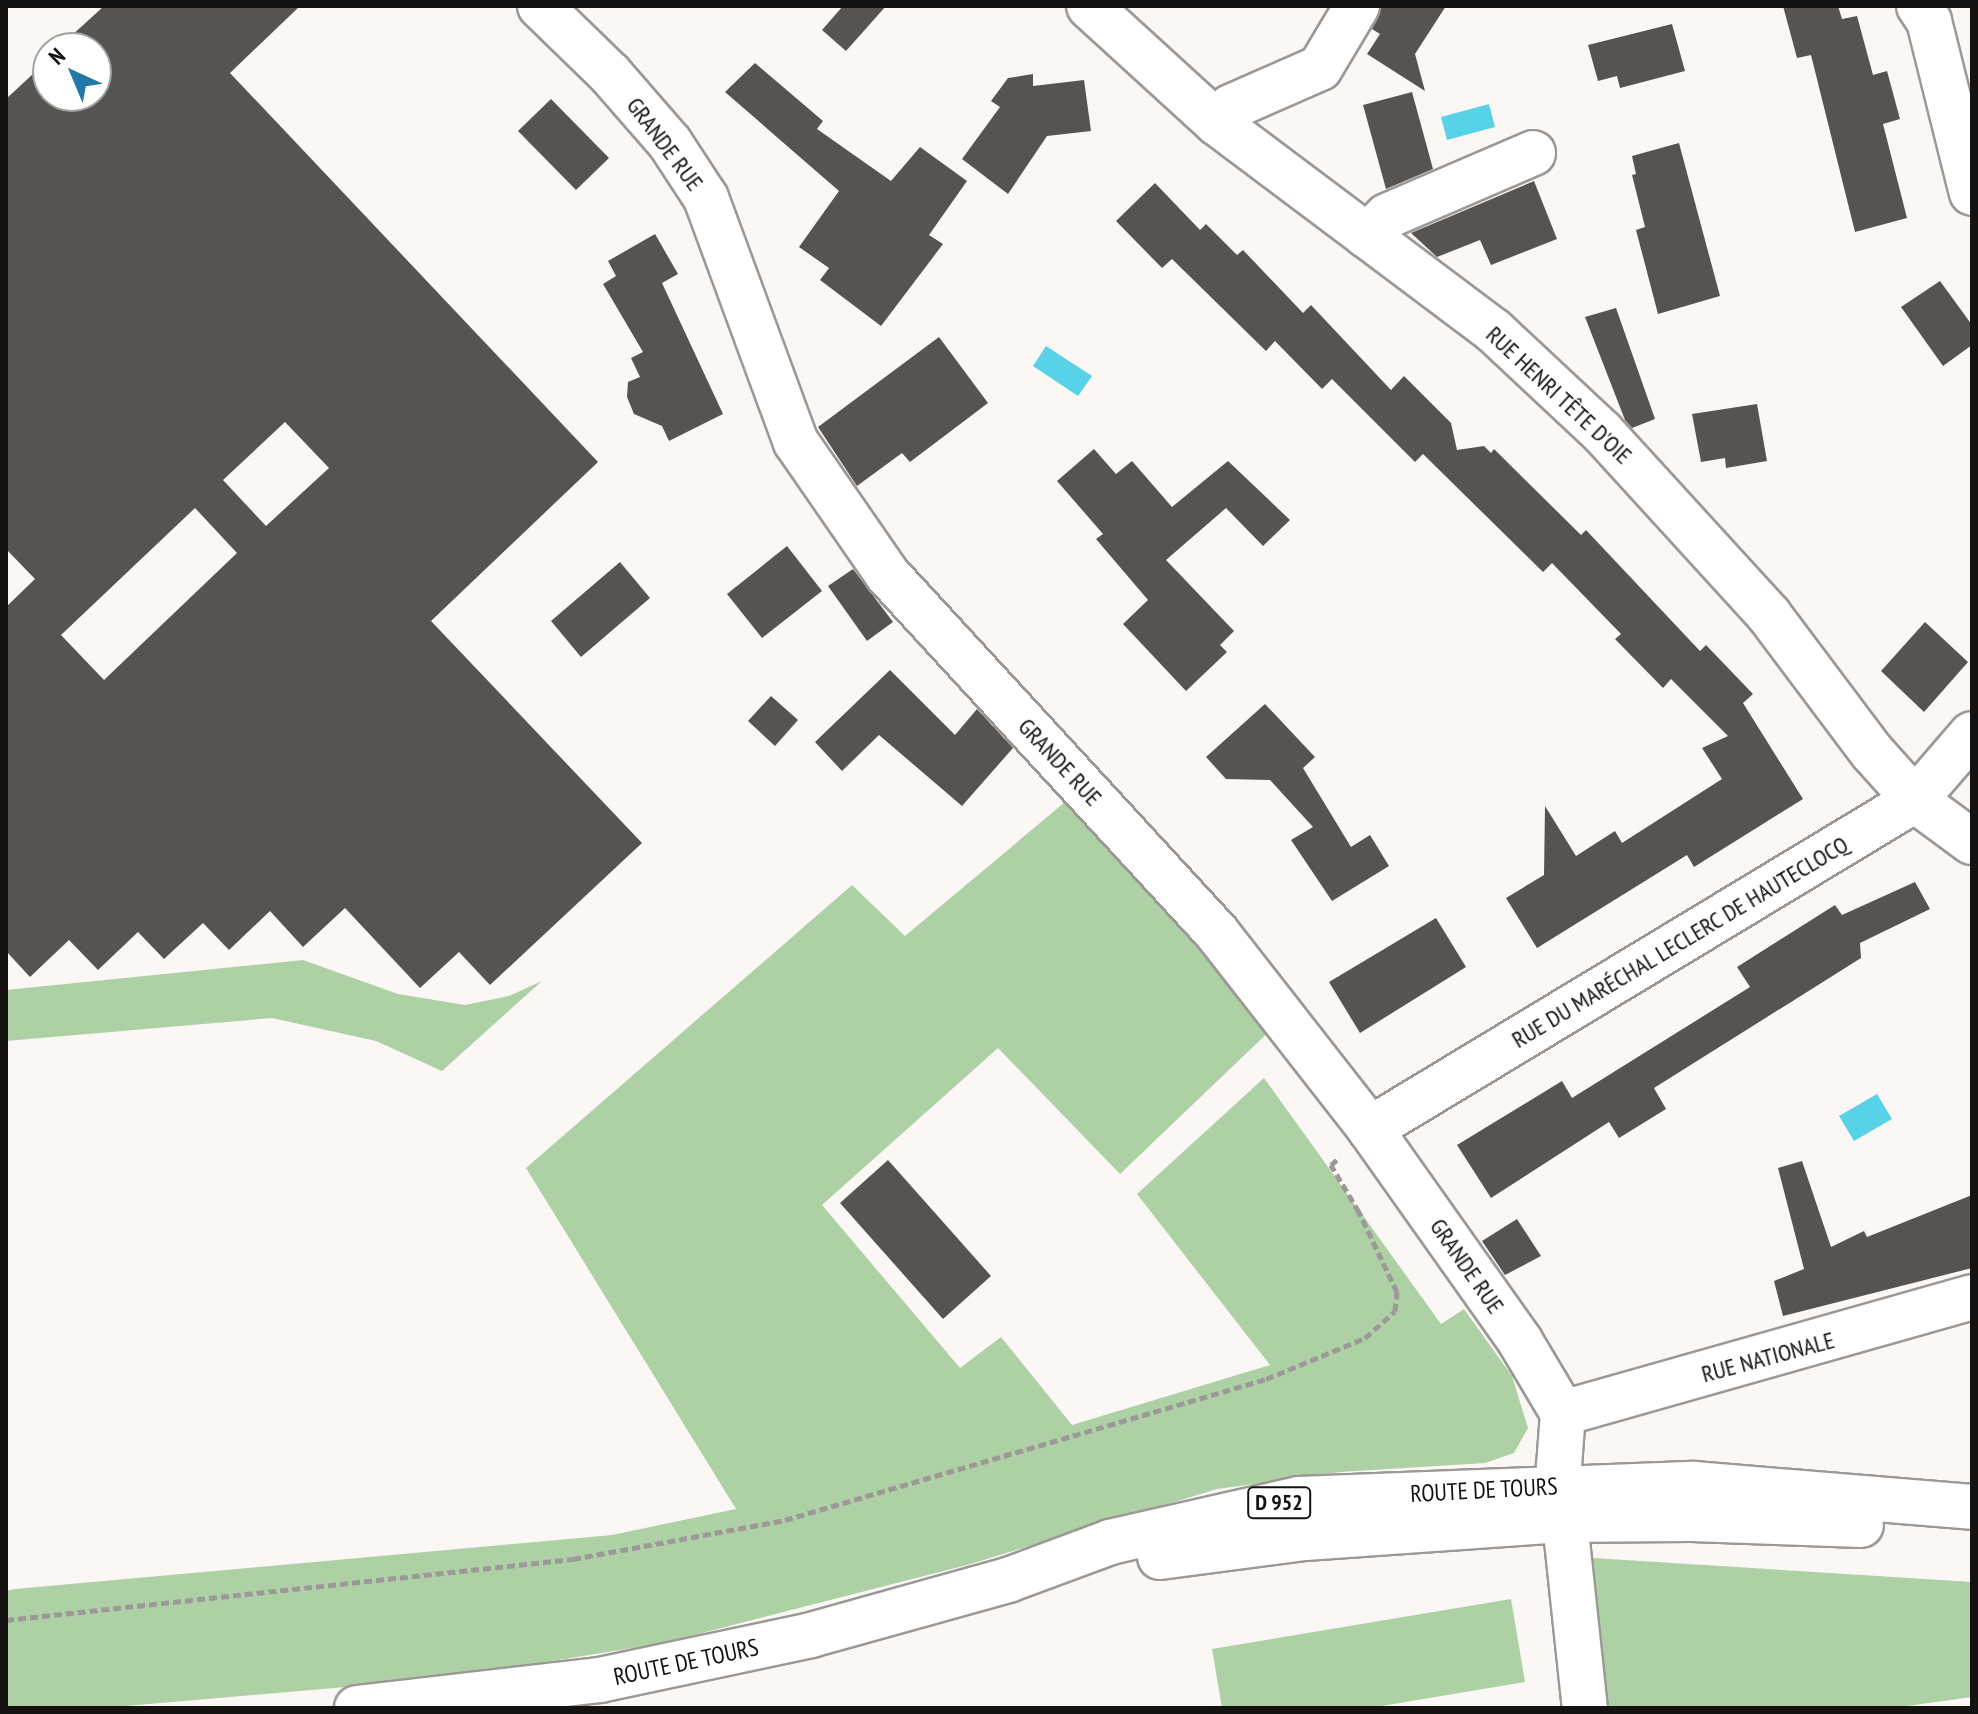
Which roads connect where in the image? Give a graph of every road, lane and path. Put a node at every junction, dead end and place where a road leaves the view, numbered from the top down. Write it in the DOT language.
graph roads {
  1 [pos="540,6"];
  2 [pos="1089,6"];
  3 [pos="1357,6"];
  4 [pos="1919,6"];
  5 [pos="1961,100"];
  6 [pos="1217,123"];
  7 [pos="1533,153"];
  8 [pos="1972,193"];
  9 [pos="1367,236"];
  10 [pos="1972,734"];
  11 [pos="1915,800"];
  12 [pos="1972,842"];
  13 [pos="1370,1129"];
  14 [pos="1972,1297"];
  15 [pos="1563,1413"];
  16 [pos="1563,1503"];
  17 [pos="1972,1507"];
  18 [pos="1972,1531"];
  19 [pos="6,1620"];
  20 [pos="357,1708"];
  21 [pos="1585,1708"];
  1 -- 13 [label="street, GRANDE RUE"];
  2 -- 6 [label="street, RUE HENRI TÊTE D'OIE"];
  3 -- 6 [label="street"];
  4 -- 5 [label="street"];
  5 -- 8 [label="street"];
  6 -- 9 [label="street, RUE HENRI TÊTE D'OIE"];
  7 -- 9 [label="street"];
  9 -- 11 [label="street, RUE HENRI TÊTE D'OIE"];
  10 -- 11 [label="street, RUE DU MARÉCHAL LECLERC DE HAUTECLOCQ"];
  11 -- 12 [label="street, RUE HENRI TÊTE D'OIE"];
  11 -- 13 [label="street, RUE DU MARÉCHAL LECLERC DE HAUTECLOCQ"];
  13 -- 15 [label="street, GRANDE RUE"];
  13 -- 19 [label="path"];
  14 -- 15 [label="street, RUE NATIONALE"];
  15 -- 16 [label="street"];
  16 -- 17 [label="street, ROUTE DE TOURS / D 952"];
  16 -- 18 [label="street, ROUTE DE TOURS / D 952"];
  16 -- 20 [label="street, ROUTE DE TOURS / D 952"];
  16 -- 21 [label="street"];
}
